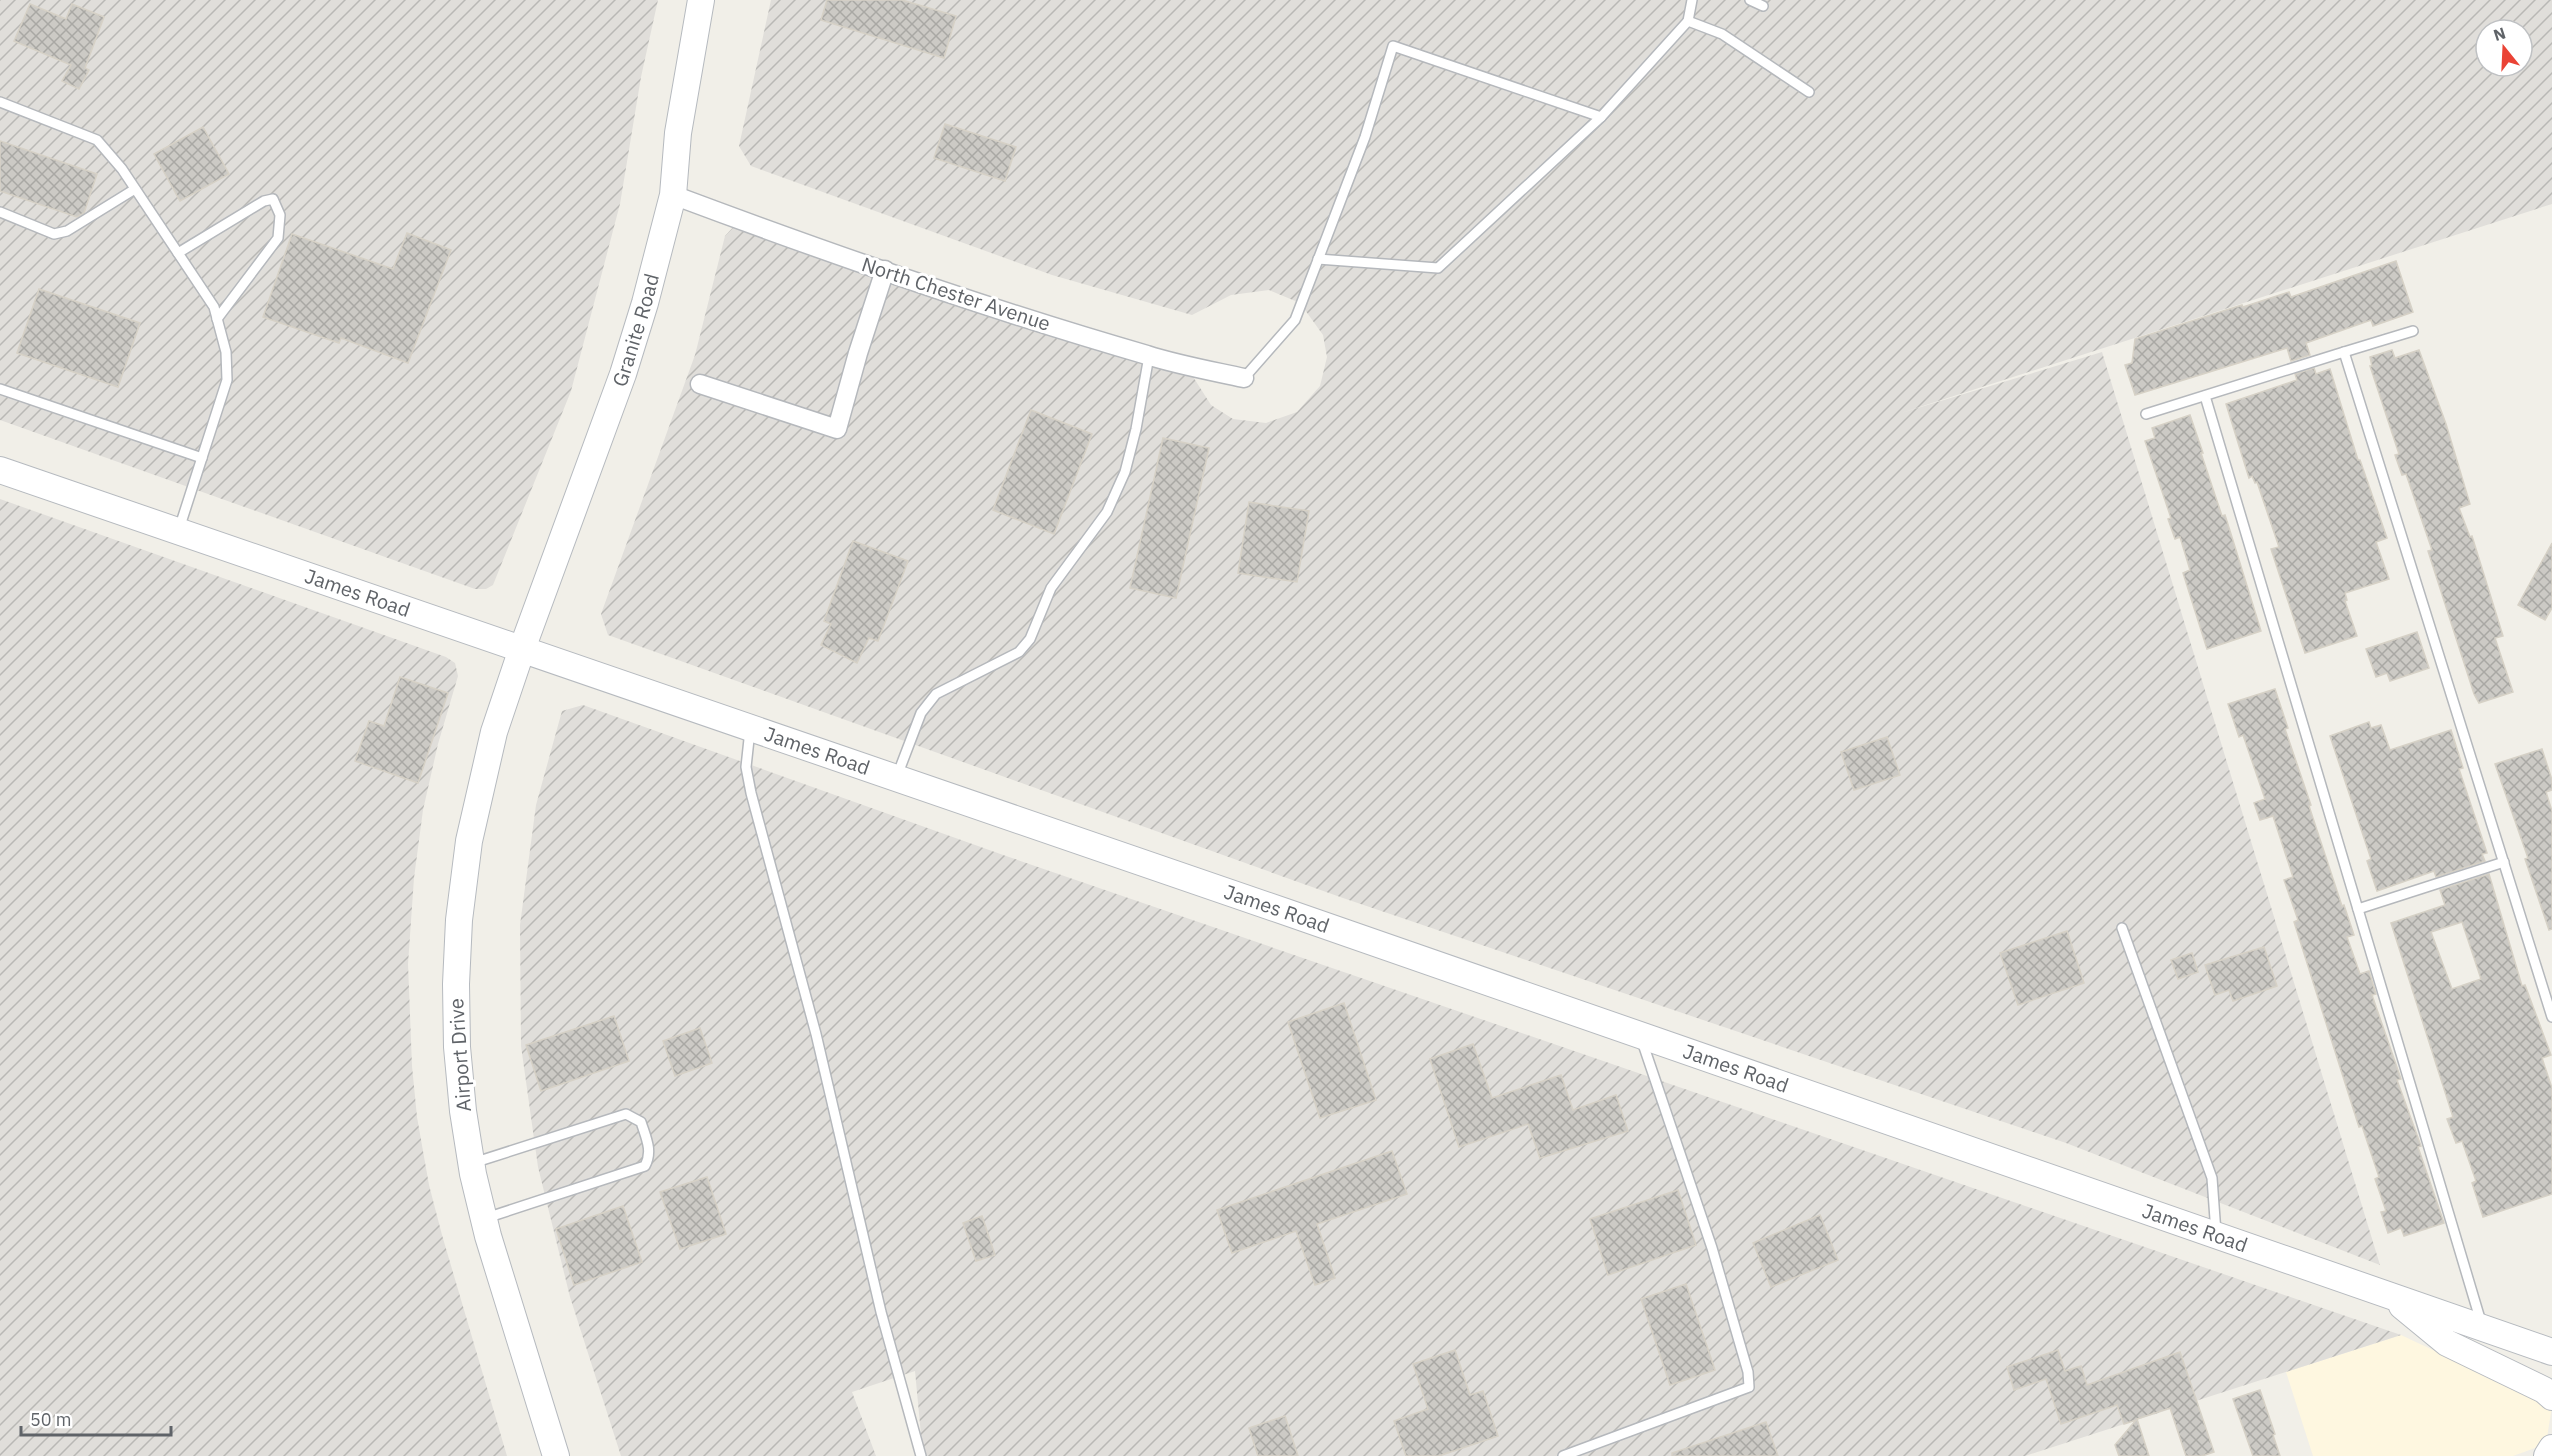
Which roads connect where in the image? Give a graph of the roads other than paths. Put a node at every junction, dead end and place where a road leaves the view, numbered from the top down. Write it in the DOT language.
graph roads {
  1 [pos="701,0"];
  2 [pos="1692,0"];
  3 [pos="1750,0"];
  4 [pos="1763,6"];
  5 [pos="1688,21"];
  6 [pos="1809,92"];
  7 [pos="0,102"];
  8 [pos="1601,117"];
  9 [pos="135,189"];
  10 [pos="673,195"];
  11 [pos="0,212"];
  12 [pos="178,253"];
  13 [pos="1318,259"];
  14 [pos="885,270"];
  15 [pos="217,319"];
  16 [pos="2414,331"];
  17 [pos="2344,352"];
  18 [pos="1149,356"];
  19 [pos="1244,378"];
  20 [pos="700,384"];
  21 [pos="0,389"];
  22 [pos="2205,396"];
  23 [pos="2146,414"];
  24 [pos="202,458"];
  25 [pos="0,470"];
  26 [pos="178,531"];
  27 [pos="522,649"];
  28 [pos="750,728"];
  29 [pos="896,778"];
  30 [pos="2504,862"];
  31 [pos="2358,909"];
  32 [pos="2122,928"];
  33 [pos="2552,1017"];
  34 [pos="1641,1035"];
  35 [pos="472,1164"];
  36 [pos="484,1218"];
  37 [pos="2216,1235"];
  38 [pos="2387,1295"];
  39 [pos="2483,1328"];
  40 [pos="2552,1352"];
  41 [pos="2552,1397"];
  42 [pos="2552,1448"];
  43 [pos="556,1456"];
  44 [pos="921,1456"];
  45 [pos="1563,1456"];
  46 [pos="2547,1456"];
  1 -- 10 [label="main road, Granite Road"];
  2 -- 5 [label="lane"];
  3 -- 4 [label="lane"];
  5 -- 6 [label="lane"];
  5 -- 8 [label="lane"];
  7 -- 9 [label="lane"];
  8 -- 13 [label="lane"];
  8 -- 13 [label="lane"];
  9 -- 11 [label="lane"];
  9 -- 12 [label="lane"];
  10 -- 14 [label="street, North Chester Avenue"];
  10 -- 27 [label="main road, Granite Road"];
  12 -- 15 [label="lane"];
  12 -- 15 [label="lane"];
  13 -- 19 [label="lane"];
  14 -- 18 [label="street, North Chester Avenue"];
  14 -- 20 [label="street"];
  15 -- 24 [label="lane"];
  16 -- 17 [label="lane"];
  17 -- 22 [label="lane"];
  17 -- 30 [label="lane"];
  18 -- 19 [label="street, North Chester Avenue"];
  18 -- 29 [label="lane"];
  21 -- 24 [label="lane"];
  22 -- 23 [label="lane"];
  22 -- 31 [label="lane"];
  24 -- 26 [label="lane"];
  25 -- 26 [label="main road, James Road"];
  26 -- 27 [label="main road, James Road"];
  27 -- 28 [label="main road, James Road"];
  27 -- 35 [label="main road, Airport Drive"];
  28 -- 29 [label="main road, James Road"];
  28 -- 44 [label="lane"];
  29 -- 34 [label="main road, James Road"];
  30 -- 31 [label="lane"];
  30 -- 33 [label="lane"];
  31 -- 39 [label="lane"];
  32 -- 37 [label="lane"];
  34 -- 37 [label="main road, James Road"];
  34 -- 45 [label="lane"];
  35 -- 36 [label="main road, Airport Drive"];
  35 -- 36 [label="lane"];
  36 -- 43 [label="main road, Airport Drive"];
  37 -- 38 [label="main road, James Road"];
  38 -- 39 [label="main road, James Road"];
  38 -- 41 [label="main road"];
  39 -- 40 [label="main road, James Road"];
  42 -- 46 [label="main road"];
}
